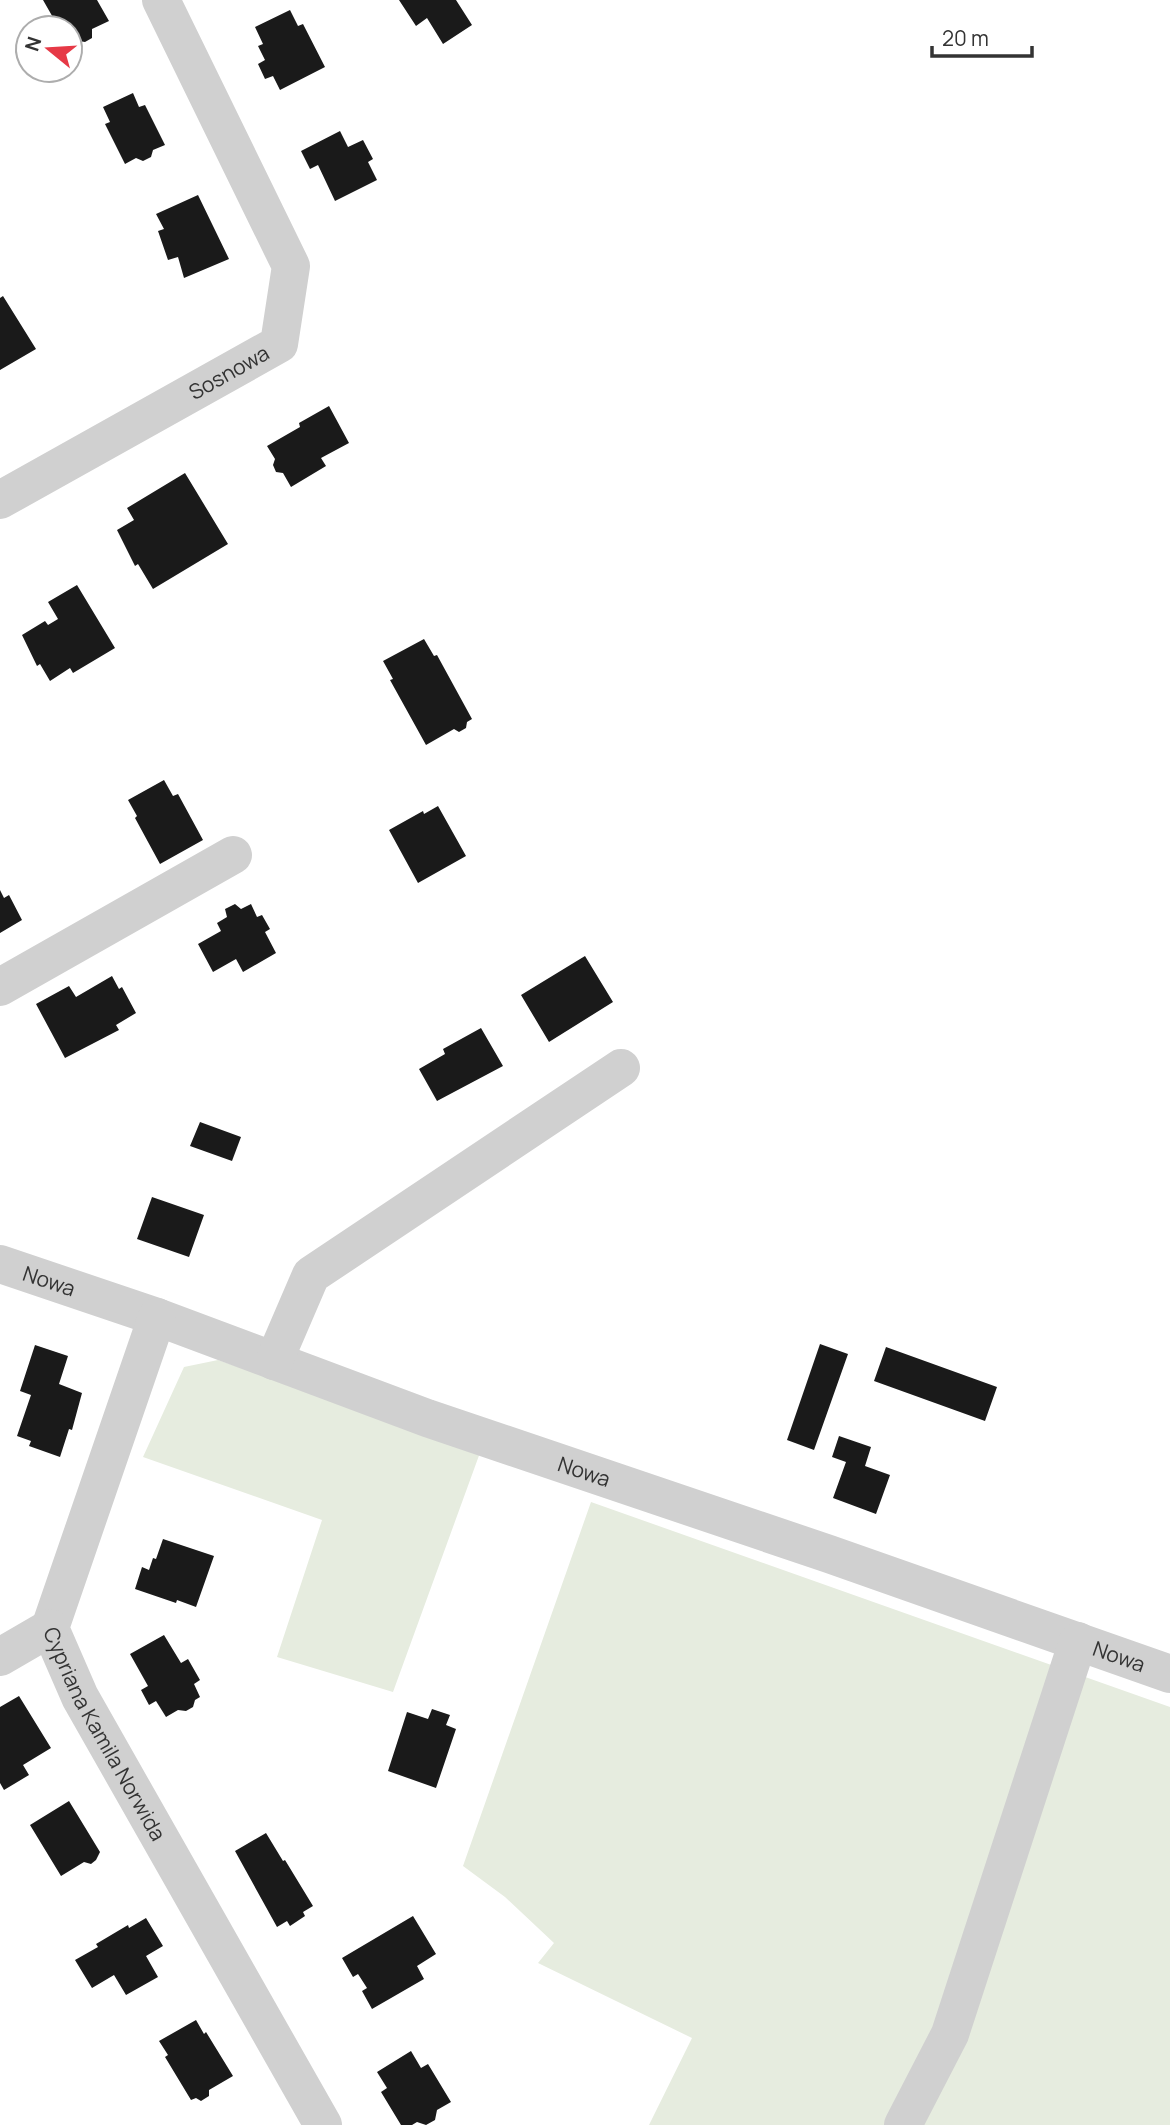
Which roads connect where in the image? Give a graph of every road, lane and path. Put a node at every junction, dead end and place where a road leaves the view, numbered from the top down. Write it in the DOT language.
graph roads {
  1 [pos="161,0"];
  2 [pos="0,500"];
  3 [pos="233,855"];
  4 [pos="0,987"];
  5 [pos="621,1069"];
  6 [pos="0,1264"];
  7 [pos="157,1317"];
  8 [pos="274,1361"];
  9 [pos="50,1628"];
  10 [pos="1078,1642"];
  11 [pos="0,1657"];
  12 [pos="1170,1674"];
  13 [pos="323,2125"];
  14 [pos="903,2125"];
  1 -- 2 [label="street, Sosnowa"];
  3 -- 4 [label="street"];
  5 -- 8 [label="street"];
  6 -- 7 [label="street, Nowa"];
  7 -- 8 [label="street, Nowa"];
  7 -- 9 [label="street, Cypriana Kamila Norwida"];
  8 -- 10 [label="street, Nowa"];
  9 -- 11 [label="street"];
  9 -- 13 [label="street, Cypriana Kamila Norwida"];
  10 -- 12 [label="street, Nowa"];
  10 -- 14 [label="street"];
}
